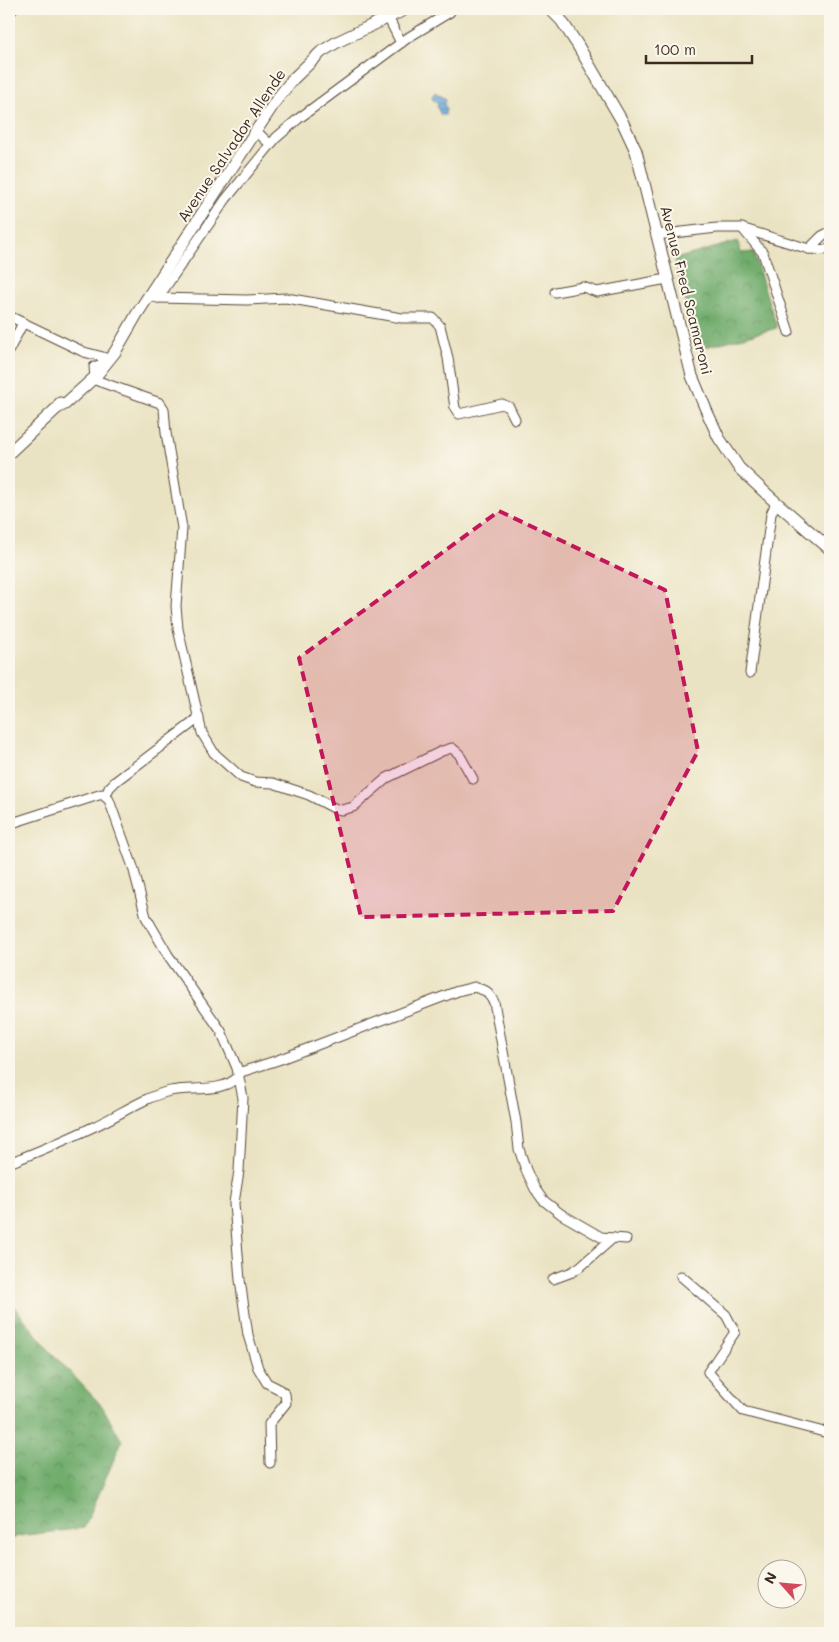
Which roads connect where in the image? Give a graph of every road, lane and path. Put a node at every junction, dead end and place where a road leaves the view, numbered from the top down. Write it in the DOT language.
graph roads {
  1 [pos="13,9"];
  2 [pos="406,9"];
  3 [pos="549,10"];
  4 [pos="450,12"];
  5 [pos="9,14"];
  6 [pos="388,17"];
  7 [pos="401,43"];
  8 [pos="256,131"];
  9 [pos="271,145"];
  10 [pos="741,228"];
  11 [pos="830,232"];
  12 [pos="656,235"];
  13 [pos="809,249"];
  14 [pos="830,250"];
  15 [pos="667,279"];
  16 [pos="555,292"];
  17 [pos="153,297"];
  18 [pos="9,316"];
  19 [pos="22,323"];
  20 [pos="789,332"];
  21 [pos="9,350"];
  22 [pos="99,366"];
  23 [pos="57,408"];
  24 [pos="515,419"];
  25 [pos="9,452"];
  26 [pos="776,503"];
  27 [pos="830,549"];
  28 [pos="750,673"];
  29 [pos="199,718"];
  30 [pos="473,779"];
  31 [pos="106,796"];
  32 [pos="9,824"];
  33 [pos="239,1074"];
  34 [pos="9,1163"];
  35 [pos="613,1238"];
  36 [pos="626,1239"];
  37 [pos="681,1276"];
  38 [pos="553,1279"];
  39 [pos="830,1428"];
  40 [pos="270,1463"];
  1 -- 5 [label="street"];
  2 -- 6 [label="main road, Avenue Salvador Allende"];
  3 -- 12 [label="main road, Avenue Fred Scamaroni"];
  4 -- 7 [label="street"];
  6 -- 7 [label="street"];
  6 -- 8 [label="main road, Avenue Salvador Allende"];
  7 -- 9 [label="street"];
  8 -- 9 [label="street"];
  8 -- 17 [label="main road, Avenue Salvador Allende"];
  9 -- 17 [label="street"];
  10 -- 12 [label="street"];
  10 -- 13 [label="street"];
  10 -- 20 [label="street"];
  11 -- 13 [label="street"];
  12 -- 15 [label="main road, Avenue Fred Scamaroni"];
  13 -- 14 [label="street"];
  15 -- 16 [label="street"];
  15 -- 26 [label="main road, Avenue Fred Scamaroni"];
  17 -- 22 [label="main road, Avenue Salvador Allende"];
  17 -- 24 [label="street"];
  18 -- 19 [label="street"];
  19 -- 21 [label="street"];
  19 -- 22 [label="street"];
  22 -- 23 [label="main road, Avenue Salvador Allende"];
  22 -- 23 [label="main road, Avenue Salvador Allende"];
  22 -- 29 [label="street"];
  23 -- 25 [label="main road, Avenue Salvador Allende"];
  26 -- 27 [label="main road, Avenue Fred Scamaroni"];
  26 -- 28 [label="street"];
  29 -- 30 [label="street"];
  29 -- 31 [label="street"];
  31 -- 32 [label="street"];
  31 -- 33 [label="street"];
  33 -- 34 [label="street"];
  33 -- 35 [label="street"];
  33 -- 40 [label="street"];
  35 -- 36 [label="street"];
  35 -- 38 [label="street"];
  37 -- 39 [label="street"];
}
